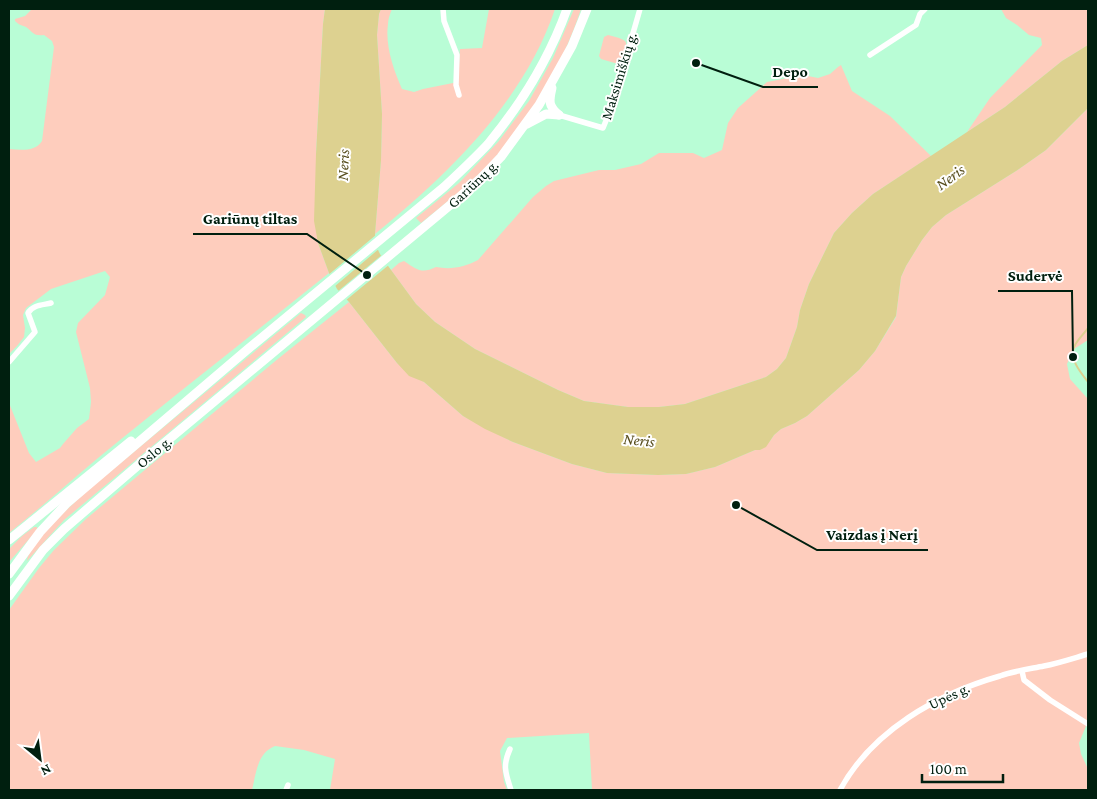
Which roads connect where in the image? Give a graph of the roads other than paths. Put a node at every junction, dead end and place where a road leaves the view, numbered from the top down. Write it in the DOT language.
graph roads {
  1 [pos="443,9"];
  2 [pos="566,9"];
  3 [pos="587,9"];
  4 [pos="640,9"];
  5 [pos="925,9"];
  6 [pos="870,55"];
  7 [pos="553,83"];
  8 [pos="459,95"];
  9 [pos="559,116"];
  10 [pos="525,126"];
  11 [pos="51,303"];
  12 [pos="300,307"];
  13 [pos="312,321"];
  14 [pos="248,349"];
  15 [pos="9,362"];
  16 [pos="9,540"];
  17 [pos="9,574"];
  18 [pos="9,596"];
  19 [pos="1088,654"];
  20 [pos="1022,671"];
  21 [pos="1088,724"];
  22 [pos="510,750"];
  23 [pos="511,790"];
  24 [pos="840,790"];
  1 -- 8 [label="street"];
  2 -- 12 [label="highway, Gariūnų g."];
  3 -- 7 [label="highway, Gariūnų g."];
  4 -- 9 [label="street, Maksimiškių g."];
  5 -- 6 [label="street"];
  7 -- 9 [label="highway"];
  7 -- 10 [label="highway, Gariūnų g."];
  9 -- 10 [label="highway"];
  10 -- 13 [label="highway, Gariūnų g."];
  11 -- 15 [label="street"];
  12 -- 14 [label="highway, Oslo g."];
  13 -- 18 [label="highway, Oslo g."];
  14 -- 16 [label="highway"];
  14 -- 17 [label="highway, Oslo g."];
  19 -- 20 [label="street, Upės g."];
  20 -- 21 [label="street"];
  20 -- 24 [label="street, Upės g."];
  22 -- 23 [label="street"];
}
